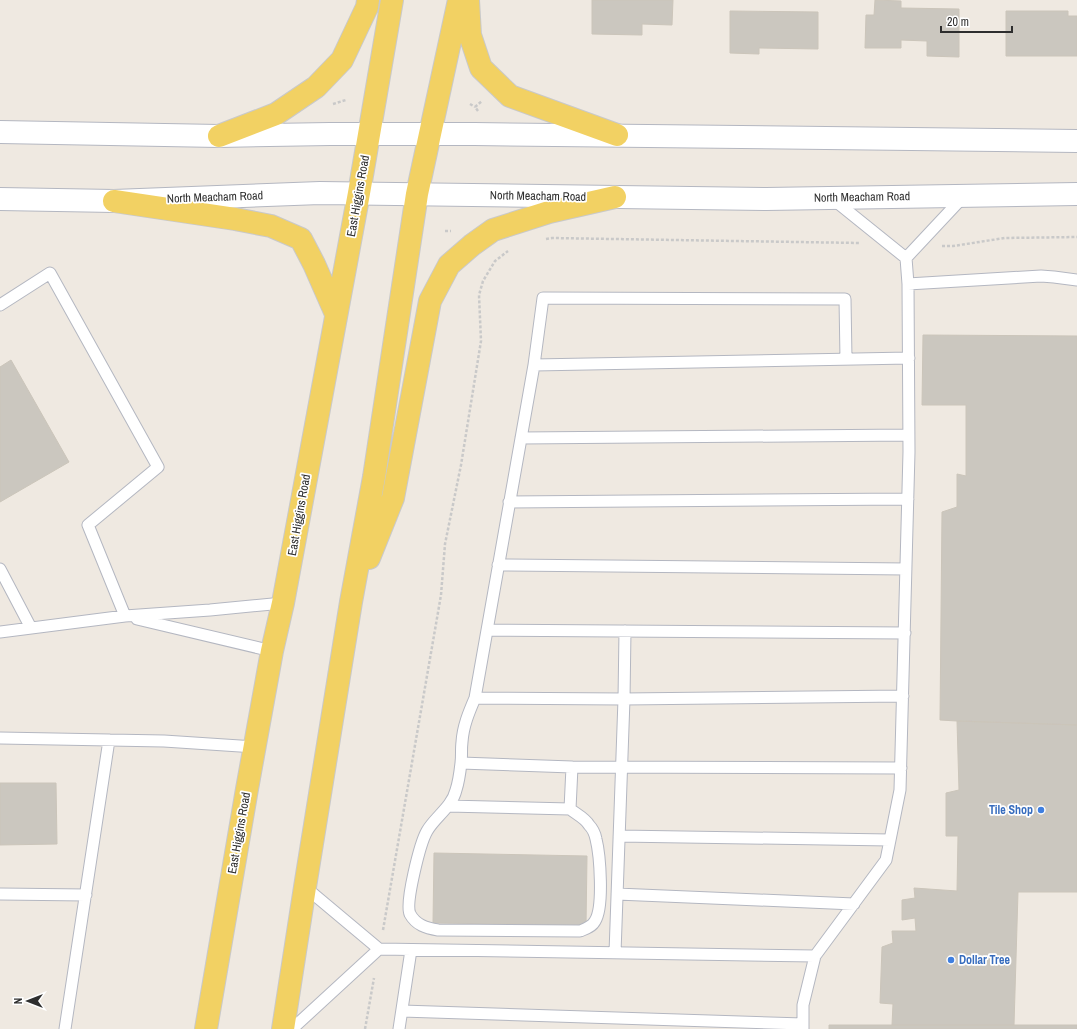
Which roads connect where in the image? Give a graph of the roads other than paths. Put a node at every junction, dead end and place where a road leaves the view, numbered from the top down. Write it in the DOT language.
graph roads {
  1 [pos="368,0"];
  2 [pos="392,0"];
  3 [pos="459,0"];
  4 [pos="468,0"];
  5 [pos="0,132"];
  6 [pos="430,133"];
  7 [pos="369,134"];
  8 [pos="617,135"];
  9 [pos="219,136"];
  10 [pos="1077,141"];
  11 [pos="359,193"];
  12 [pos="417,194"];
  13 [pos="1077,194"];
  14 [pos="964,195"];
  15 [pos="615,197"];
  16 [pos="830,198"];
  17 [pos="0,199"];
  18 [pos="114,201"];
  19 [pos="906,258"];
  20 [pos="1077,280"];
  21 [pos="908,284"];
  22 [pos="0,305"];
  23 [pos="336,314"];
  24 [pos="909,358"];
  25 [pos="846,359"];
  26 [pos="534,365"];
  27 [pos="909,435"];
  28 [pos="521,438"];
  29 [pos="908,498"];
  30 [pos="510,502"];
  31 [pos="498,565"];
  32 [pos="0,569"];
  33 [pos="906,569"];
  34 [pos="352,602"];
  35 [pos="283,603"];
  36 [pos="125,616"];
  37 [pos="31,628"];
  38 [pos="487,630"];
  39 [pos="625,631"];
  40 [pos="0,632"];
  41 [pos="904,633"];
  42 [pos="272,651"];
  43 [pos="903,696"];
  44 [pos="475,698"];
  45 [pos="624,699"];
  46 [pos="0,738"];
  47 [pos="109,740"];
  48 [pos="255,747"];
  49 [pos="461,763"];
  50 [pos="572,767"];
  51 [pos="622,767"];
  52 [pos="901,768"];
  53 [pos="448,806"];
  54 [pos="570,810"];
  55 [pos="619,836"];
  56 [pos="890,840"];
  57 [pos="305,887"];
  58 [pos="0,894"];
  59 [pos="617,894"];
  60 [pos="86,895"];
  61 [pos="854,904"];
  62 [pos="380,949"];
  63 [pos="412,950"];
  64 [pos="614,953"];
  65 [pos="815,956"];
  66 [pos="402,1011"];
  67 [pos="803,1026"];
  68 [pos="65,1029"];
  69 [pos="206,1029"];
  70 [pos="283,1029"];
  71 [pos="292,1029"];
  72 [pos="399,1029"];
  1 -- 9 [label="main road"];
  2 -- 7 [label="main road, East Higgins Road"];
  3 -- 6 [label="main road"];
  4 -- 8 [label="main road"];
  5 -- 9 [label="main road"];
  6 -- 7 [label="main road"];
  6 -- 8 [label="main road"];
  6 -- 12 [label="main road"];
  7 -- 9 [label="main road"];
  7 -- 11 [label="main road, East Higgins Road"];
  8 -- 10 [label="main road"];
  11 -- 12 [label="main road, North Meacham Road"];
  11 -- 18 [label="main road, North Meacham Road"];
  11 -- 23 [label="main road, East Higgins Road"];
  12 -- 15 [label="main road, North Meacham Road"];
  12 -- 34 [label="main road"];
  13 -- 14 [label="main road, North Meacham Road"];
  14 -- 16 [label="main road, North Meacham Road"];
  14 -- 19 [label="lane"];
  15 -- 16 [label="main road, North Meacham Road"];
  15 -- 34 [label="main road"];
  16 -- 19 [label="lane"];
  17 -- 18 [label="main road, North Meacham Road"];
  18 -- 23 [label="main road"];
  19 -- 21 [label="lane"];
  20 -- 21 [label="lane"];
  21 -- 24 [label="lane"];
  22 -- 36 [label="lane"];
  23 -- 35 [label="main road, East Higgins Road"];
  24 -- 25 [label="lane"];
  24 -- 27 [label="lane"];
  25 -- 26 [label="lane"];
  25 -- 26 [label="lane"];
  26 -- 28 [label="lane"];
  27 -- 28 [label="lane"];
  27 -- 29 [label="lane"];
  28 -- 30 [label="lane"];
  29 -- 30 [label="lane"];
  29 -- 33 [label="lane"];
  30 -- 31 [label="lane"];
  31 -- 33 [label="lane"];
  31 -- 38 [label="lane"];
  32 -- 37 [label="lane"];
  33 -- 41 [label="lane"];
  34 -- 57 [label="main road"];
  35 -- 36 [label="lane"];
  35 -- 42 [label="main road, East Higgins Road"];
  36 -- 37 [label="lane"];
  36 -- 42 [label="lane"];
  37 -- 40 [label="lane"];
  38 -- 39 [label="lane"];
  38 -- 44 [label="lane"];
  39 -- 41 [label="lane"];
  39 -- 45 [label="lane"];
  41 -- 43 [label="lane"];
  42 -- 48 [label="main road, East Higgins Road"];
  43 -- 45 [label="lane"];
  43 -- 52 [label="lane"];
  44 -- 45 [label="lane"];
  44 -- 49 [label="lane"];
  45 -- 51 [label="lane"];
  46 -- 47 [label="lane"];
  47 -- 48 [label="lane"];
  47 -- 60 [label="lane"];
  48 -- 69 [label="main road, East Higgins Road"];
  49 -- 50 [label="lane"];
  49 -- 53 [label="lane"];
  50 -- 51 [label="lane"];
  50 -- 54 [label="lane"];
  51 -- 52 [label="lane"];
  51 -- 55 [label="lane"];
  52 -- 56 [label="lane"];
  53 -- 54 [label="lane"];
  53 -- 54 [label="lane"];
  55 -- 56 [label="lane"];
  55 -- 59 [label="lane"];
  56 -- 61 [label="lane"];
  57 -- 62 [label="lane"];
  57 -- 70 [label="main road"];
  58 -- 60 [label="lane"];
  59 -- 61 [label="lane"];
  59 -- 64 [label="lane"];
  60 -- 68 [label="lane"];
  61 -- 65 [label="lane"];
  62 -- 63 [label="lane"];
  62 -- 71 [label="lane"];
  63 -- 64 [label="lane"];
  63 -- 66 [label="lane"];
  64 -- 65 [label="lane"];
  65 -- 67 [label="lane"];
  66 -- 67 [label="lane"];
  66 -- 72 [label="lane"];
}
